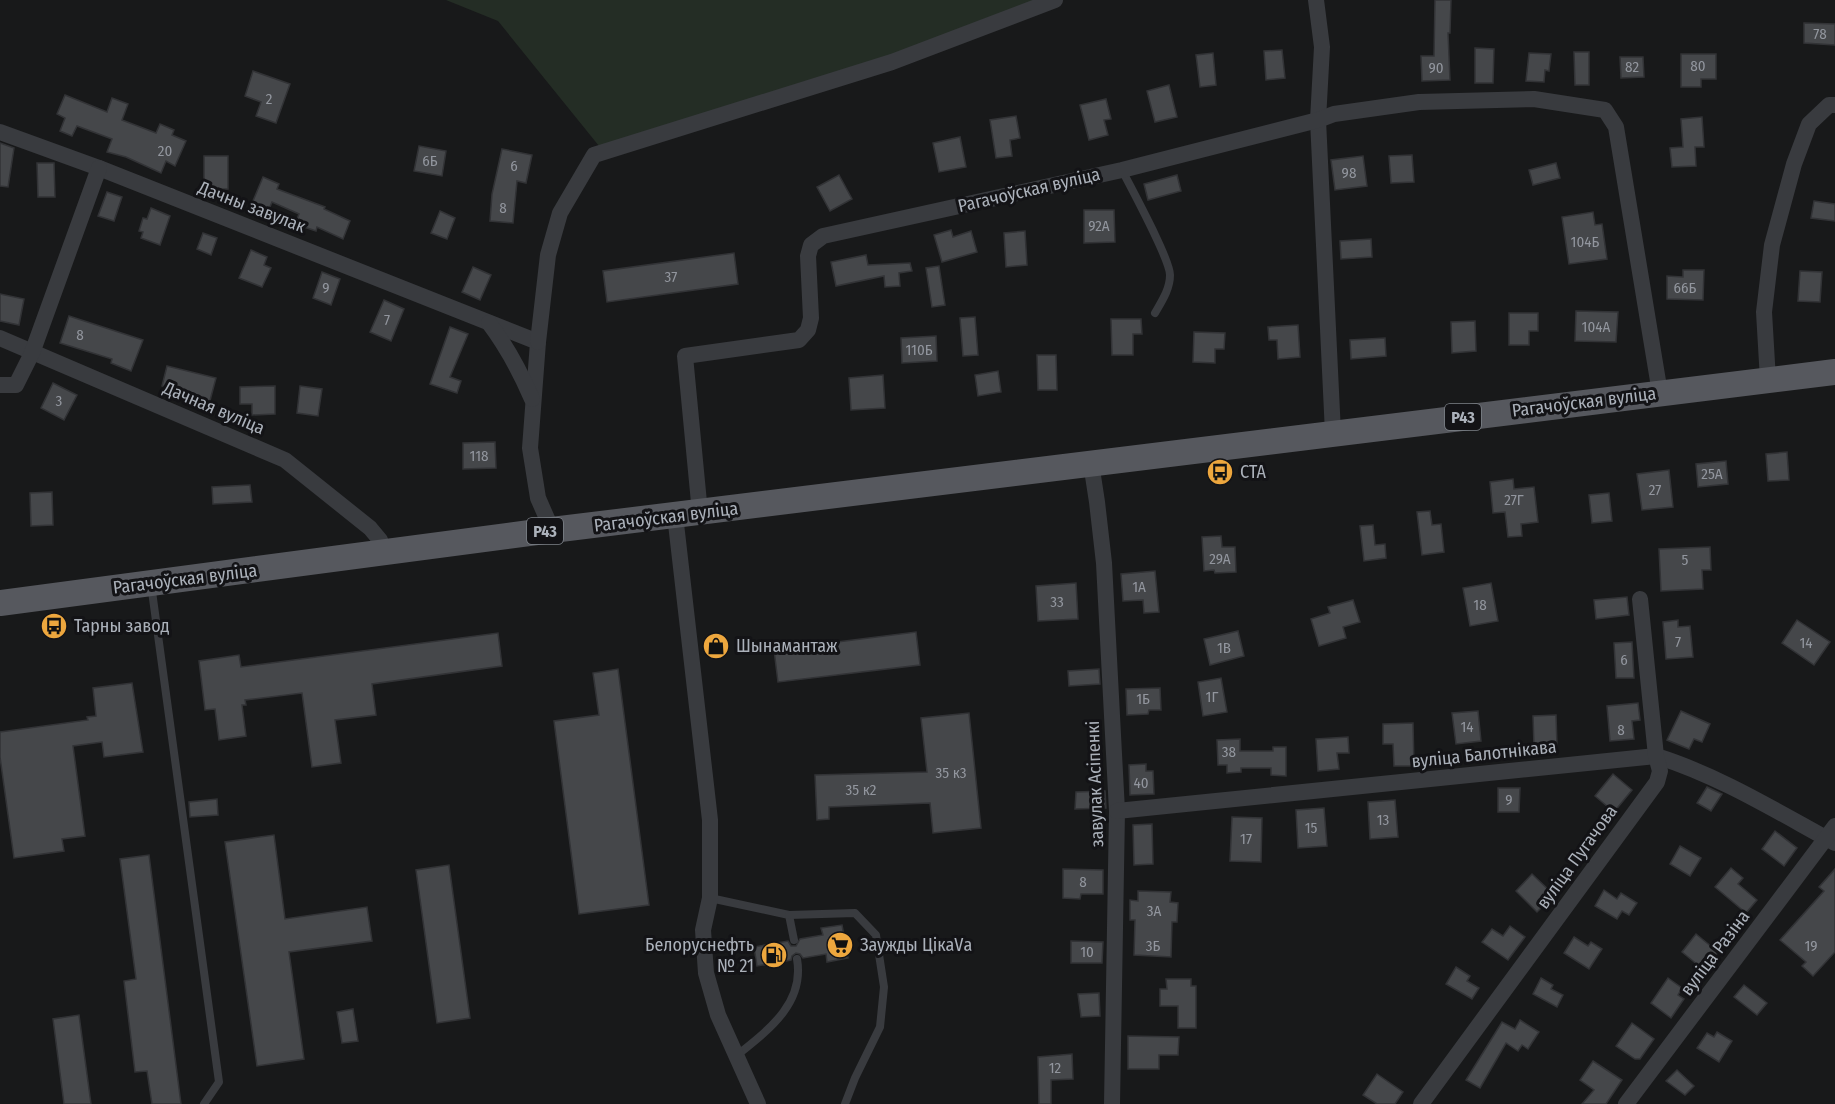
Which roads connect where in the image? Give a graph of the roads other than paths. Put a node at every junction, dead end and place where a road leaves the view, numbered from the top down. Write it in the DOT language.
graph roads {
  1 [pos="1055,0"];
  2 [pos="1316,0"];
  3 [pos="1832,105"];
  4 [pos="1318,120"];
  5 [pos="0,132"];
  6 [pos="99,168"];
  7 [pos="1122,170"];
  8 [pos="1155,313"];
  9 [pos="489,322"];
  10 [pos="0,338"];
  11 [pos="538,342"];
  12 [pos="33,353"];
  13 [pos="1835,372"];
  14 [pos="1768,380"];
  15 [pos="0,386"];
  16 [pos="1660,393"];
  17 [pos="533,402"];
  18 [pos="1333,434"];
  19 [pos="1090,463"];
  20 [pos="687,514"];
  21 [pos="552,530"];
  22 [pos="384,554"];
  23 [pos="151,584"];
  24 [pos="1640,599"];
  25 [pos="0,603"];
  26 [pos="1656,756"];
  27 [pos="1118,811"];
  28 [pos="1832,836"];
  29 [pos="710,898"];
  30 [pos="789,915"];
  31 [pos="794,940"];
  32 [pos="797,959"];
  33 [pos="736,1056"];
  34 [pos="204,1104"];
  35 [pos="758,1104"];
  36 [pos="845,1104"];
  37 [pos="1112,1104"];
  38 [pos="1421,1104"];
  39 [pos="1626,1104"];
  1 -- 11 [label="street"];
  2 -- 4 [label="street"];
  3 -- 14 [label="street"];
  4 -- 7 [label="street, Рагачоўская вуліца"];
  4 -- 16 [label="street, Рагачоўская вуліца"];
  4 -- 18 [label="street"];
  5 -- 6 [label="street, Дачны завулак"];
  6 -- 9 [label="street, Дачны завулак"];
  6 -- 12 [label="street"];
  7 -- 8 [label="lane"];
  7 -- 20 [label="street, Рагачоўская вуліца"];
  9 -- 11 [label="street, Дачны завулак"];
  9 -- 17 [label="street"];
  10 -- 12 [label="street, Дачная вуліца"];
  11 -- 17 [label="street"];
  12 -- 15 [label="street"];
  12 -- 22 [label="street, Дачная вуліца"];
  13 -- 14 [label="main road, Рагачоўская вуліца / Р43"];
  14 -- 16 [label="main road, Рагачоўская вуліца / Р43"];
  16 -- 18 [label="main road, Рагачоўская вуліца / Р43"];
  17 -- 21 [label="street"];
  18 -- 19 [label="main road, Рагачоўская вуліца / Р43"];
  19 -- 20 [label="main road, Рагачоўская вуліца / Р43"];
  19 -- 27 [label="street, завулак Асіпенкі"];
  20 -- 21 [label="main road, Рагачоўская вуліца / Р43"];
  20 -- 29 [label="street"];
  21 -- 22 [label="main road, Рагачоўская вуліца / Р43"];
  22 -- 23 [label="main road, Рагачоўская вуліца / Р43"];
  23 -- 25 [label="main road, Рагачоўская вуліца / Р43"];
  23 -- 34 [label="lane"];
  24 -- 26 [label="street, вуліца Пугачова"];
  26 -- 27 [label="street, вуліца Балотнікава"];
  26 -- 28 [label="street, вуліца Балотнікава"];
  26 -- 38 [label="street, вуліца Пугачова"];
  27 -- 37 [label="street, завулак Асіпенкі"];
  28 -- 39 [label="street, вуліца Разіна"];
  29 -- 30 [label="lane"];
  29 -- 33 [label="street"];
  30 -- 31 [label="lane"];
  30 -- 36 [label="lane"];
  32 -- 33 [label="lane"];
  33 -- 35 [label="street"];
}
